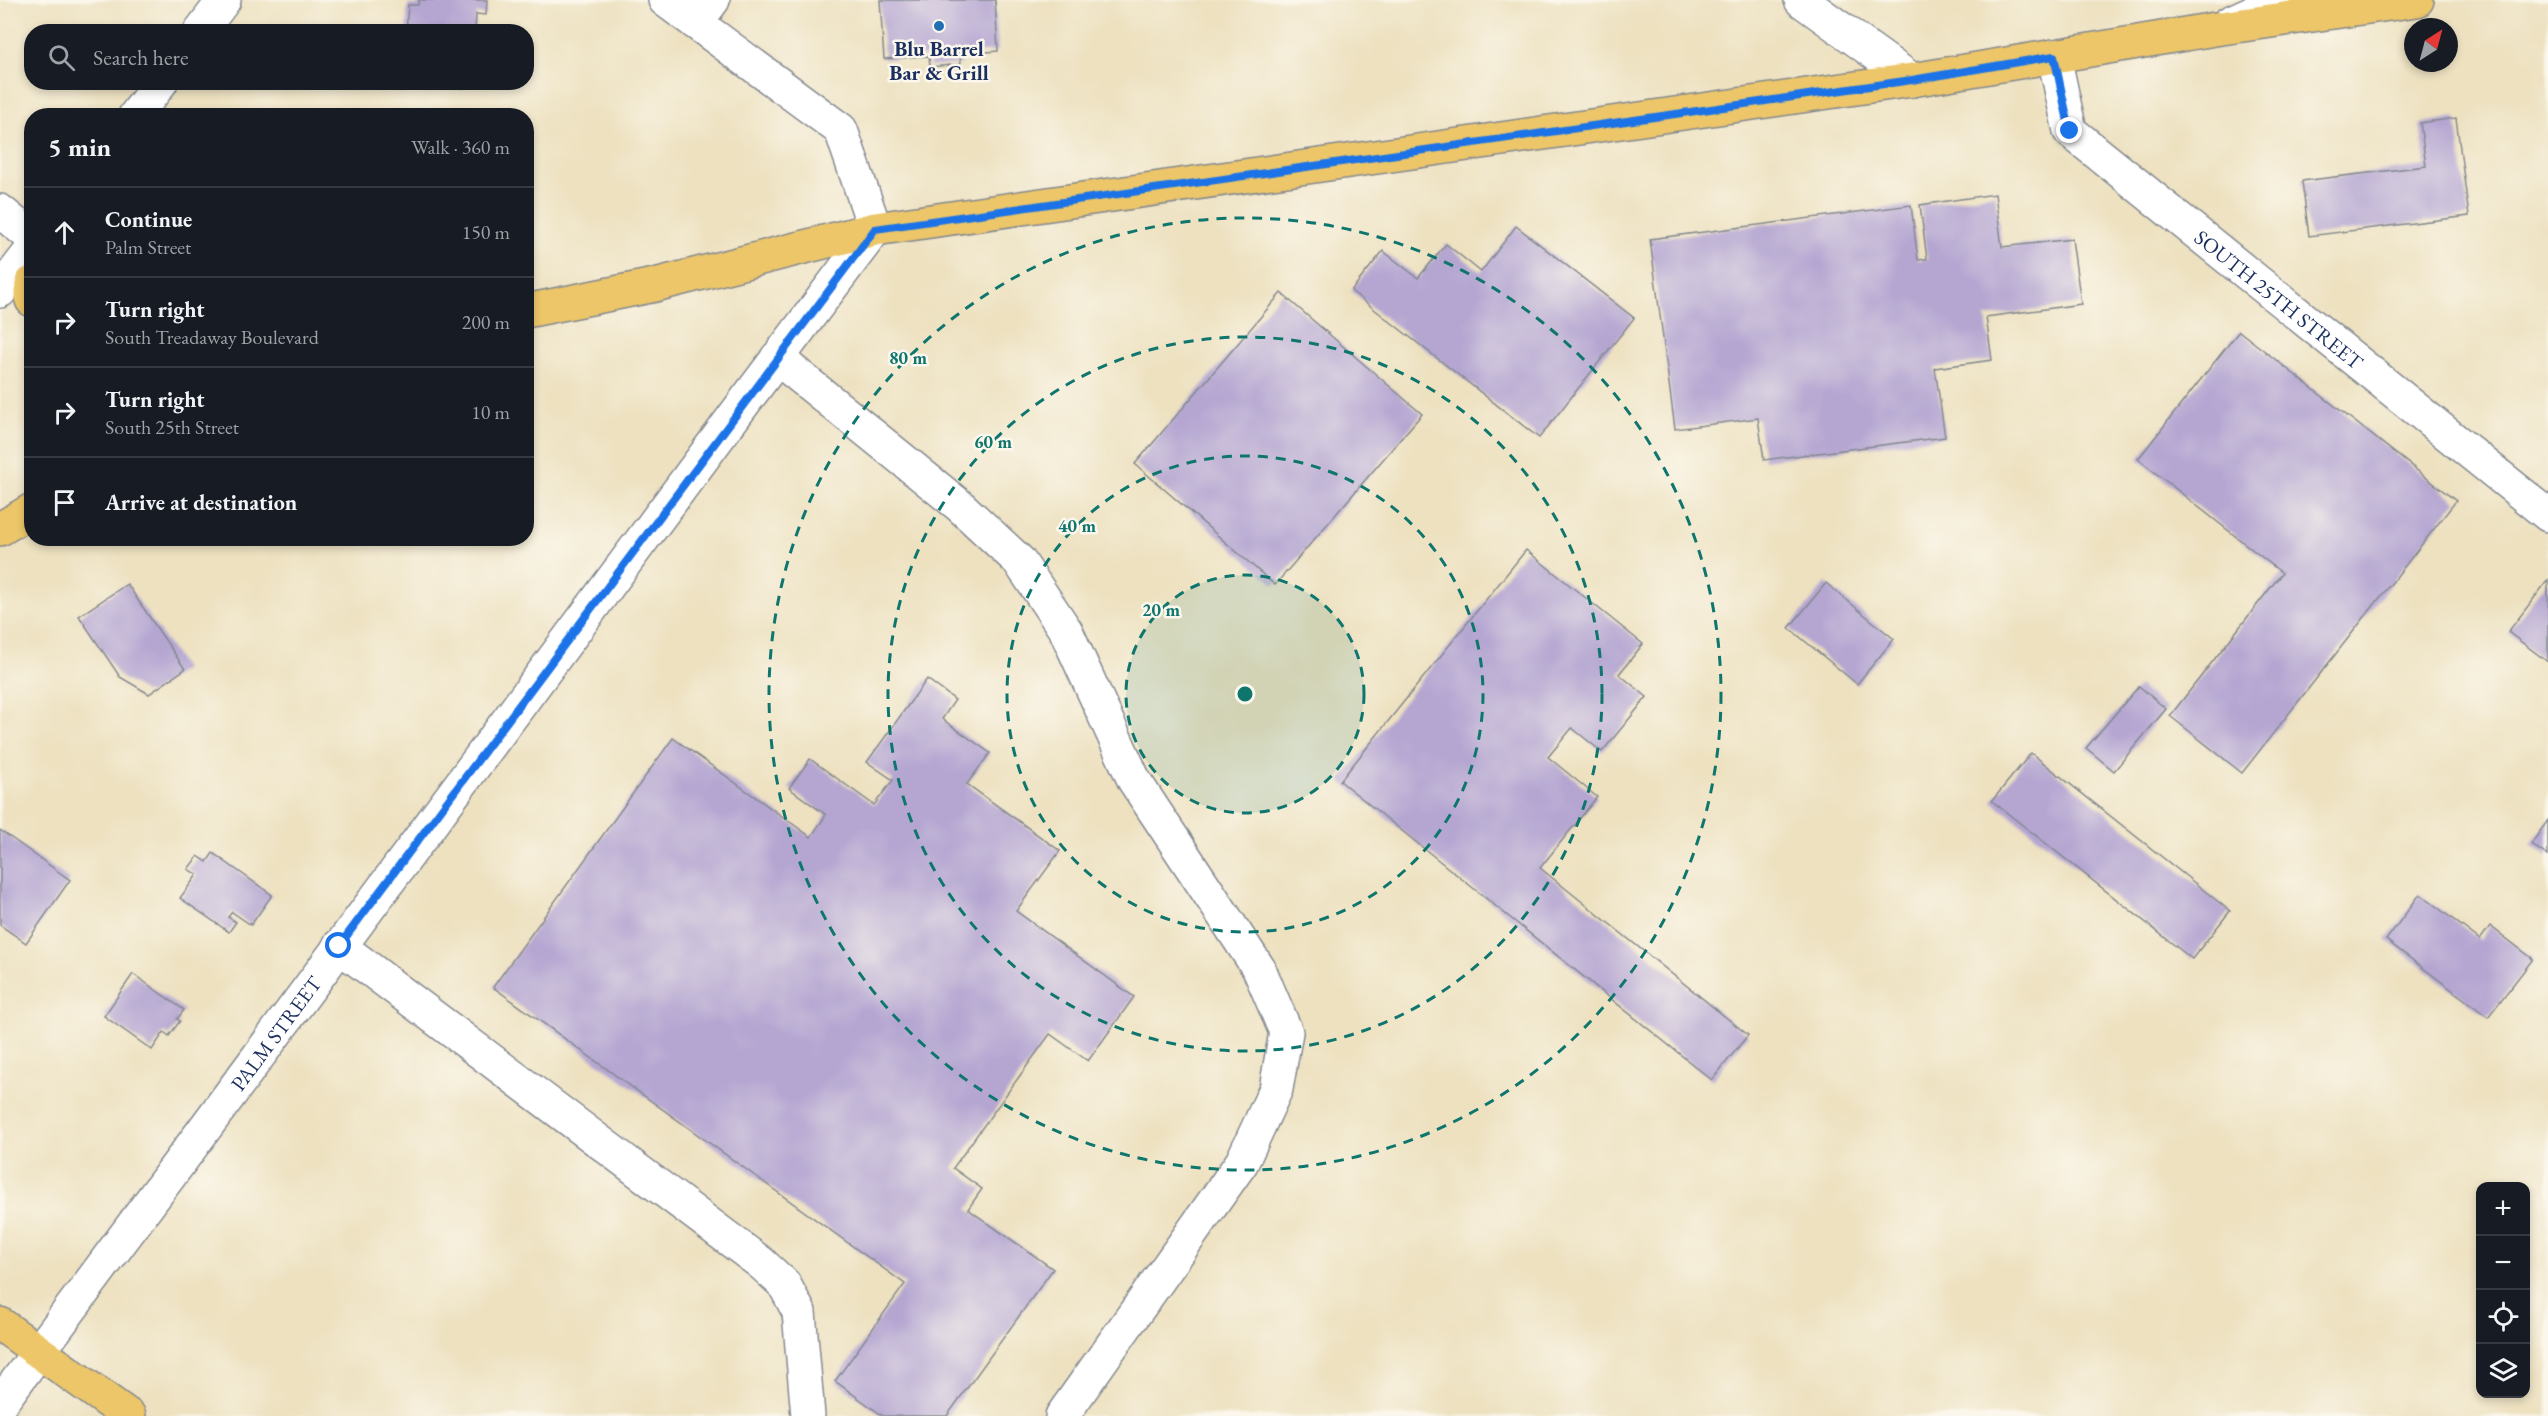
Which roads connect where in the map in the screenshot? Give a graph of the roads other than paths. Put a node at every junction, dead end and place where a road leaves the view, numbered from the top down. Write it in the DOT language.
graph roads {
  1 [pos="224,0"];
  2 [pos="665,0"];
  3 [pos="1801,0"];
  4 [pos="2279,0"];
  5 [pos="2417,0"];
  6 [pos="704,11"];
  7 [pos="206,24"];
  8 [pos="2215,29"];
  9 [pos="2054,56"];
  10 [pos="1912,80"];
  11 [pos="155,90"];
  12 [pos="141,108"];
  13 [pos="0,211"];
  14 [pos="875,229"];
  15 [pos="24,230"];
  16 [pos="24,260"];
  17 [pos="0,291"];
  18 [pos="534,309"];
  19 [pos="777,358"];
  20 [pos="24,515"];
  21 [pos="2548,515"];
  22 [pos="0,529"];
  23 [pos="339,946"];
  24 [pos="0,1324"];
  25 [pos="38,1350"];
  26 [pos="0,1404"];
  27 [pos="129,1416"];
  28 [pos="808,1416"];
  29 [pos="1062,1416"];
  1 -- 7 [label="street"];
  2 -- 6 [label="street"];
  3 -- 10 [label="street"];
  4 -- 8 [label="street"];
  5 -- 8 [label="main road"];
  6 -- 14 [label="street"];
  8 -- 9 [label="main road"];
  9 -- 10 [label="main road"];
  9 -- 21 [label="street, SOUTH 25TH STREET"];
  10 -- 14 [label="main road"];
  11 -- 12 [label="street"];
  13 -- 15 [label="street"];
  14 -- 18 [label="main road"];
  14 -- 19 [label="street, PALM STREET"];
  16 -- 17 [label="street"];
  19 -- 23 [label="street, PALM STREET"];
  19 -- 29 [label="street"];
  20 -- 22 [label="main road"];
  23 -- 25 [label="street, PALM STREET"];
  23 -- 28 [label="street"];
  24 -- 25 [label="main road"];
  25 -- 26 [label="street, PALM STREET"];
  25 -- 27 [label="main road"];
}
